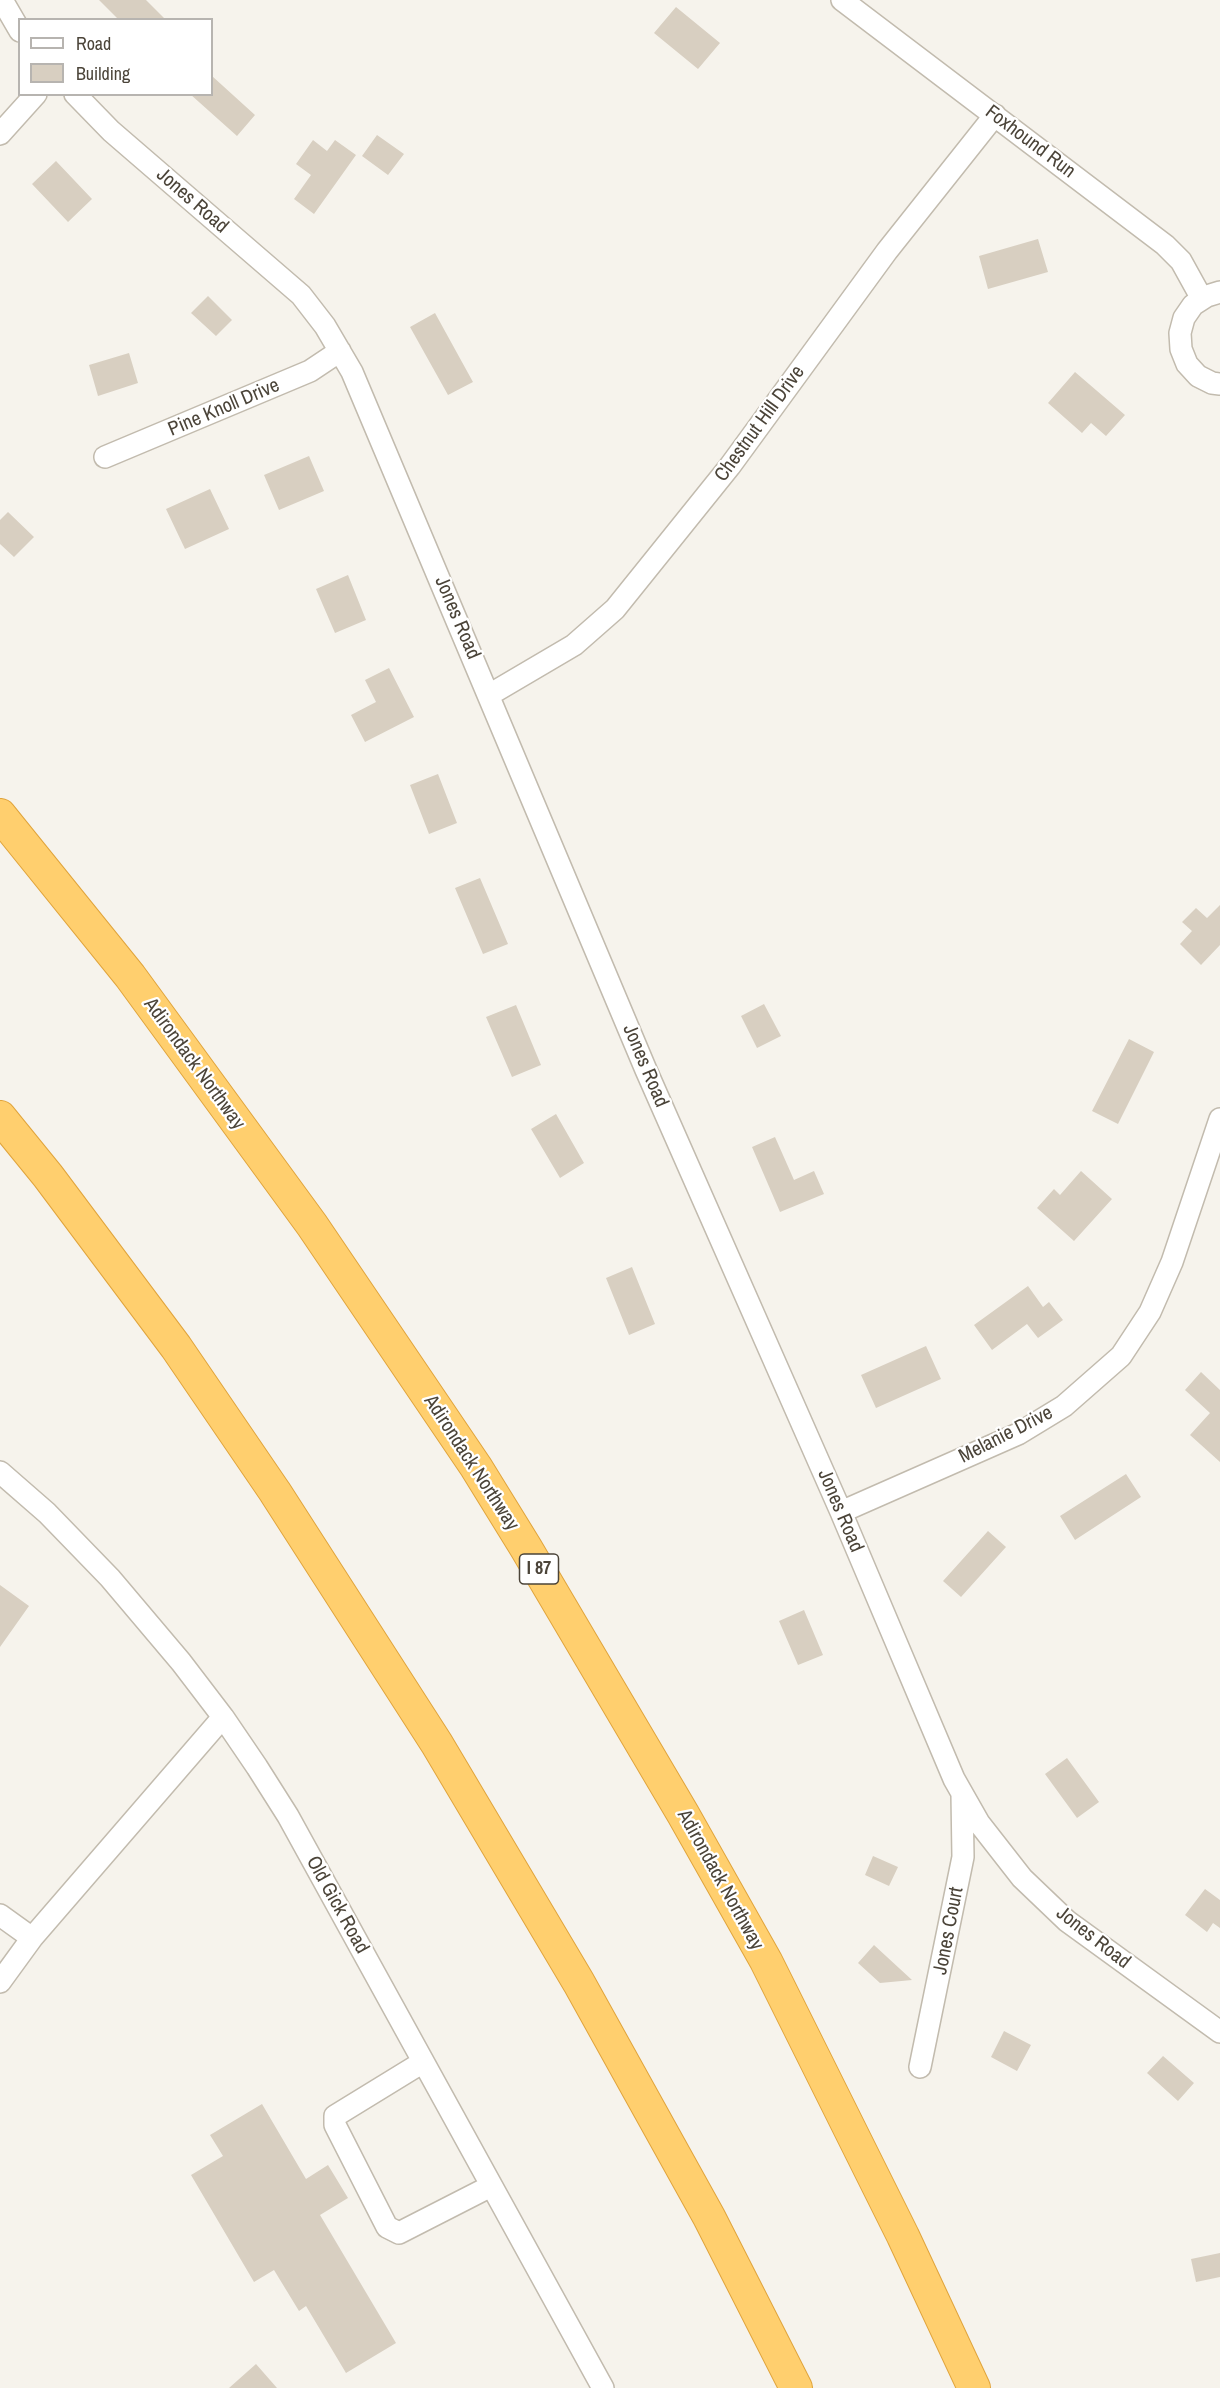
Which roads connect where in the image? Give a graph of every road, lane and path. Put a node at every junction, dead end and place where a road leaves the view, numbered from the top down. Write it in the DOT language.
graph roads {
  1 [pos="2,0"];
  2 [pos="842,0"];
  3 [pos="18,28"];
  4 [pos="34,96"];
  5 [pos="77,96"];
  6 [pos="995,115"];
  7 [pos="0,134"];
  8 [pos="1211,295"];
  9 [pos="340,351"];
  10 [pos="1220,384"];
  11 [pos="105,457"];
  12 [pos="489,695"];
  13 [pos="0,815"];
  14 [pos="0,1117"];
  15 [pos="1220,1119"];
  16 [pos="0,1472"];
  17 [pos="841,1512"];
  18 [pos="224,1717"];
  19 [pos="962,1793"];
  20 [pos="0,1915"];
  21 [pos="32,1938"];
  22 [pos="0,1982"];
  23 [pos="1220,2032"];
  24 [pos="423,2062"];
  25 [pos="920,2067"];
  26 [pos="491,2186"];
  27 [pos="603,2388"];
  28 [pos="796,2388"];
  29 [pos="974,2388"];
  1 -- 3 [label="street"];
  2 -- 6 [label="street, Foxhound Run"];
  4 -- 7 [label="street"];
  5 -- 9 [label="street, Jones Road"];
  6 -- 8 [label="street, Foxhound Run"];
  6 -- 12 [label="street, Chestnut Hill Drive"];
  8 -- 10 [label="street, Foxhound Run"];
  9 -- 11 [label="street, Pine Knoll Drive"];
  9 -- 12 [label="street, Jones Road"];
  12 -- 17 [label="street, Jones Road"];
  13 -- 29 [label="highway, Adirondack Northway / I 87"];
  14 -- 28 [label="highway"];
  15 -- 17 [label="street, Melanie Drive"];
  16 -- 18 [label="street, Old Gick Road"];
  17 -- 19 [label="street, Jones Road"];
  18 -- 21 [label="street"];
  18 -- 24 [label="street, Old Gick Road"];
  19 -- 23 [label="street, Jones Road"];
  19 -- 25 [label="street, Jones Court"];
  20 -- 21 [label="street"];
  21 -- 22 [label="street"];
  24 -- 26 [label="street, Old Gick Road"];
  24 -- 26 [label="street"];
  26 -- 27 [label="street, Old Gick Road"];
}
